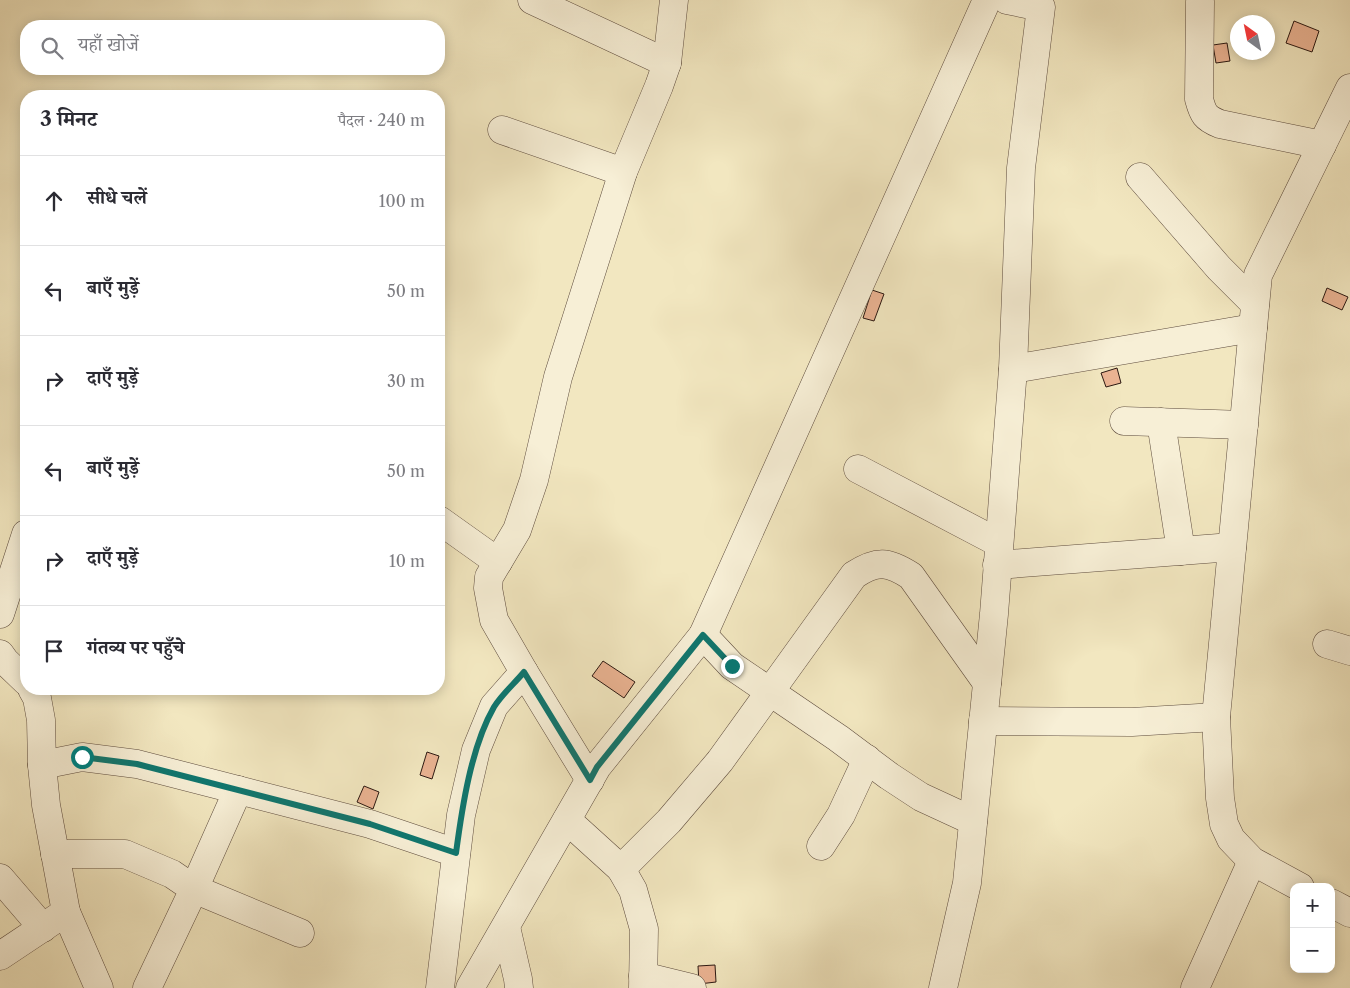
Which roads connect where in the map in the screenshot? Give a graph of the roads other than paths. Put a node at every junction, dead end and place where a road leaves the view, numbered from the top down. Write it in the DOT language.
graph roads {
  1 [pos="532,0"];
  2 [pos="674,0"];
  3 [pos="987,0"];
  4 [pos="1006,0"];
  5 [pos="1200,2"];
  6 [pos="1041,3"];
  7 [pos="667,63"];
  8 [pos="1350,88"];
  9 [pos="502,130"];
  10 [pos="1322,145"];
  11 [pos="623,172"];
  12 [pos="1140,177"];
  13 [pos="1254,316"];
  14 [pos="1013,369"];
  15 [pos="1124,421"];
  16 [pos="1161,422"];
  17 [pos="1244,424"];
  18 [pos="858,469"];
  19 [pos="445,524"];
  20 [pos="1232,547"];
  21 [pos="1181,551"];
  22 [pos="20,552"];
  23 [pos="998,554"];
  24 [pos="498,562"];
  25 [pos="0,614"];
  26 [pos="703,635"];
  27 [pos="0,654"];
  28 [pos="524,672"];
  29 [pos="20,675"];
  30 [pos="987,683"];
  31 [pos="770,692"];
  32 [pos="35,695"];
  33 [pos="1216,717"];
  34 [pos="983,721"];
  35 [pos="867,759"];
  36 [pos="42,764"];
  37 [pos="590,780"];
  38 [pos="238,790"];
  39 [pos="567,820"];
  40 [pos="973,821"];
  41 [pos="821,846"];
  42 [pos="456,853"];
  43 [pos="55,854"];
  44 [pos="1252,861"];
  45 [pos="622,869"];
  46 [pos="0,878"];
  47 [pos="1293,883"];
  48 [pos="194,889"];
  49 [pos="1335,905"];
  50 [pos="66,912"];
  51 [pos="1350,913"];
  52 [pos="506,927"];
  53 [pos="43,928"];
  54 [pos="300,932"];
  55 [pos="0,956"];
  56 [pos="643,982"];
  57 [pos="98,988"];
  58 [pos="147,988"];
  59 [pos="440,988"];
  60 [pos="470,988"];
  61 [pos="519,988"];
  62 [pos="692,988"];
  63 [pos="943,988"];
  64 [pos="1195,988"];
  1 -- 7 [label="street"];
  2 -- 7 [label="street"];
  3 -- 26 [label="street"];
  4 -- 6 [label="street"];
  5 -- 10 [label="street"];
  6 -- 14 [label="street"];
  7 -- 11 [label="street"];
  8 -- 10 [label="street"];
  9 -- 11 [label="street"];
  10 -- 13 [label="street"];
  11 -- 24 [label="street"];
  12 -- 13 [label="street"];
  13 -- 14 [label="street"];
  13 -- 17 [label="street"];
  14 -- 23 [label="street"];
  15 -- 16 [label="street"];
  16 -- 17 [label="street"];
  16 -- 21 [label="street"];
  17 -- 20 [label="street"];
  18 -- 23 [label="street"];
  19 -- 24 [label="street"];
  20 -- 21 [label="street"];
  20 -- 33 [label="street"];
  21 -- 23 [label="street"];
  22 -- 25 [label="street"];
  23 -- 30 [label="street"];
  24 -- 28 [label="street"];
  26 -- 31 [label="street"];
  26 -- 37 [label="street"];
  27 -- 29 [label="street"];
  28 -- 37 [label="street"];
  28 -- 42 [label="street"];
  30 -- 31 [label="street"];
  30 -- 34 [label="street"];
  31 -- 35 [label="street"];
  31 -- 45 [label="street"];
  32 -- 36 [label="street"];
  33 -- 34 [label="street"];
  33 -- 44 [label="street"];
  34 -- 40 [label="street"];
  35 -- 40 [label="street"];
  35 -- 41 [label="street"];
  36 -- 38 [label="street"];
  36 -- 43 [label="street"];
  37 -- 39 [label="street"];
  38 -- 42 [label="street"];
  38 -- 48 [label="street"];
  39 -- 45 [label="street"];
  39 -- 52 [label="street"];
  40 -- 63 [label="street"];
  42 -- 59 [label="street"];
  43 -- 48 [label="street"];
  43 -- 50 [label="street"];
  44 -- 47 [label="street"];
  44 -- 64 [label="street"];
  45 -- 56 [label="street"];
  46 -- 53 [label="street"];
  48 -- 54 [label="street"];
  48 -- 58 [label="street"];
  49 -- 51 [label="street"];
  50 -- 53 [label="street"];
  50 -- 57 [label="street"];
  52 -- 60 [label="street"];
  52 -- 61 [label="street"];
  53 -- 55 [label="street"];
  56 -- 62 [label="street"];
}
